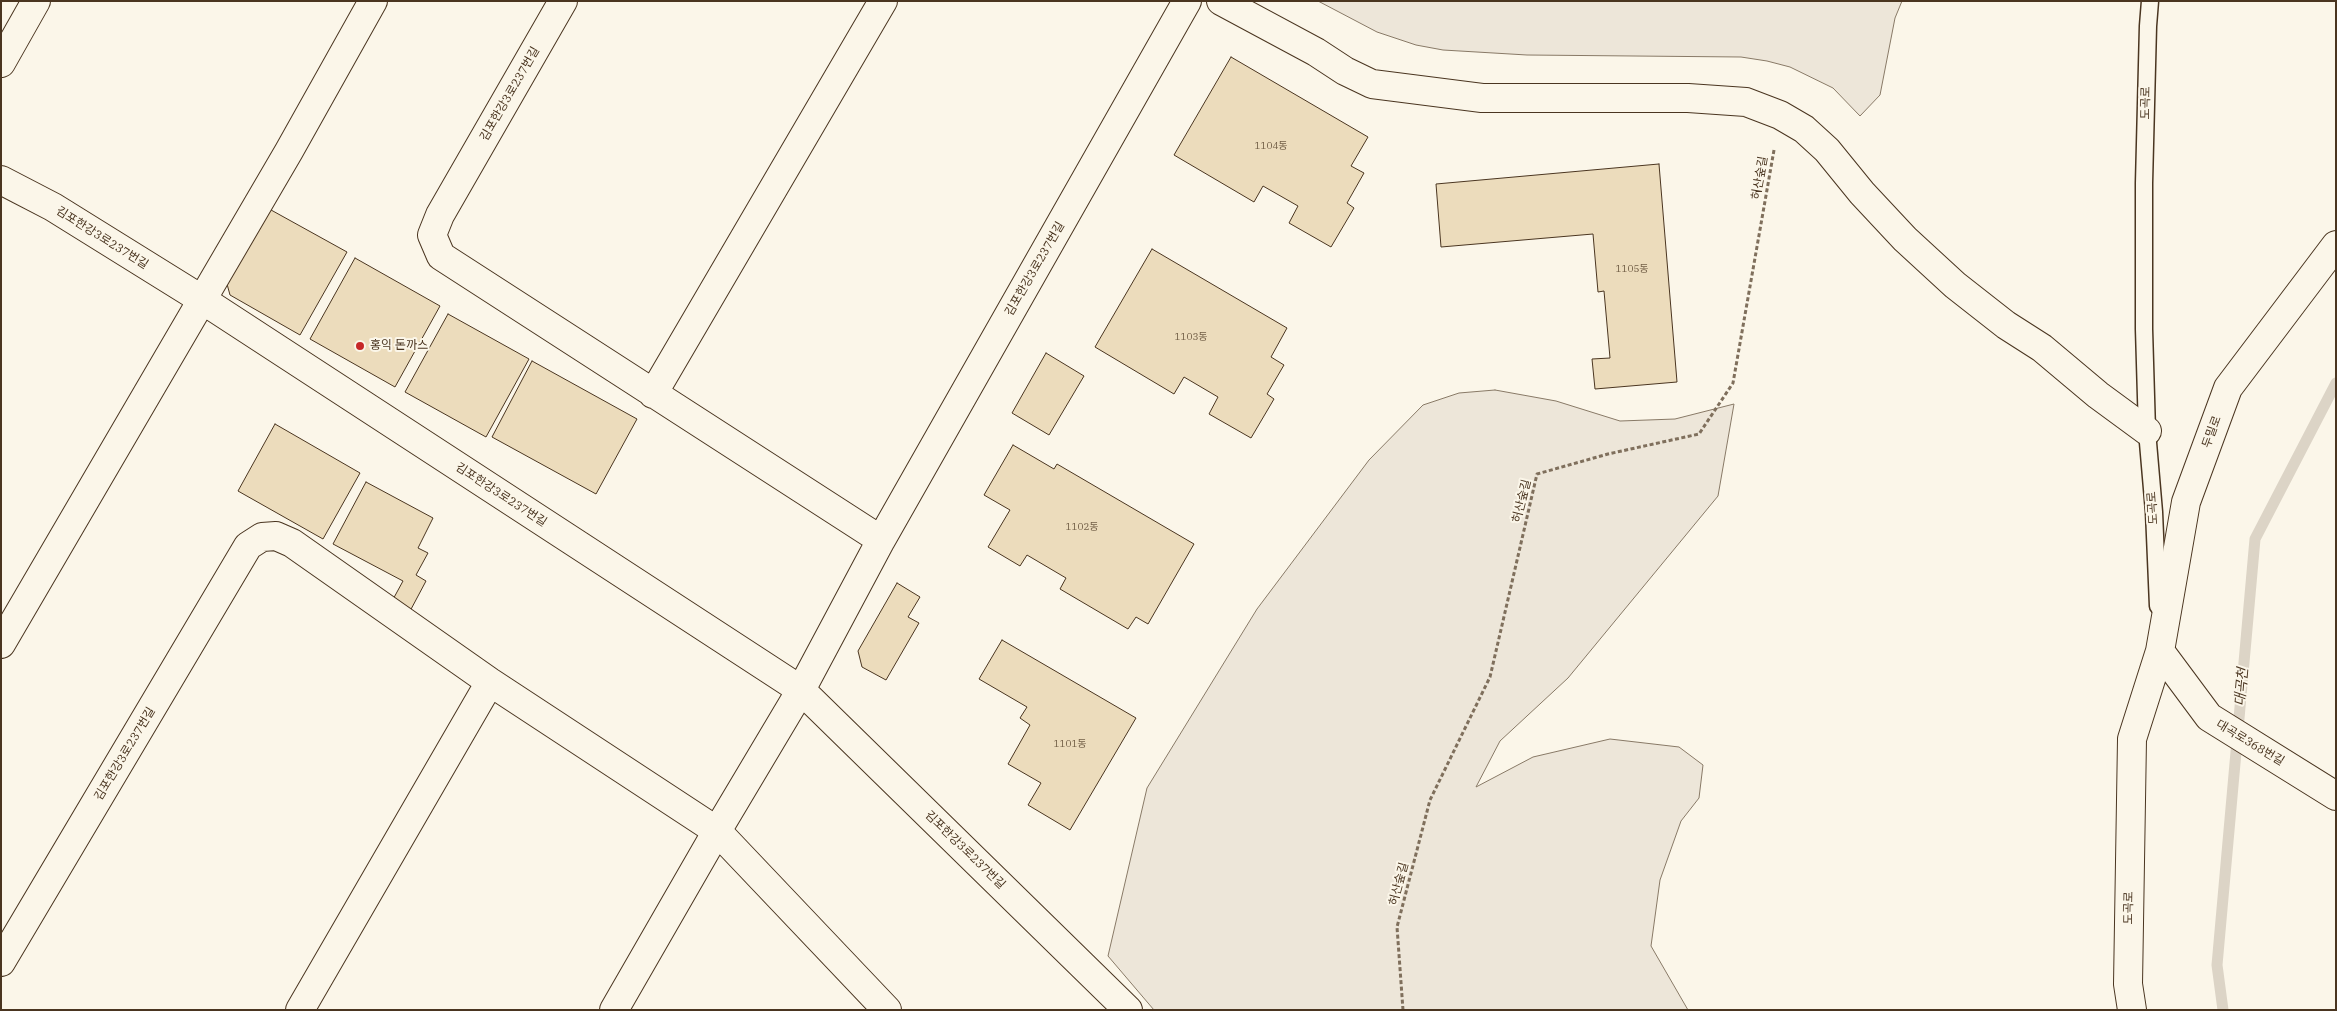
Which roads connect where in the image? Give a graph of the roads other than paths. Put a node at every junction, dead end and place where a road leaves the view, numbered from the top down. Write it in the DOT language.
graph roads {
  1 [pos="36,1"];
  2 [pos="373,1"];
  3 [pos="563,1"];
  4 [pos="883,1"];
  5 [pos="1221,1"];
  6 [pos="2150,1"];
  7 [pos="1185,2"];
  8 [pos="1,63"];
  9 [pos="1,180"];
  10 [pos="2336,245"];
  11 [pos="201,299"];
  12 [pos="653,394"];
  13 [pos="2146,431"];
  14 [pos="881,540"];
  15 [pos="1,644"];
  16 [pos="2160,651"];
  17 [pos="490,682"];
  18 [pos="802,690"];
  19 [pos="2336,796"];
  20 [pos="717,831"];
  21 [pos="1,962"];
  22 [pos="300,1010"];
  23 [pos="614,1010"];
  24 [pos="887,1010"];
  25 [pos="1128,1010"];
  26 [pos="2132,1010"];
  1 -- 8 [label="street"];
  2 -- 11 [label="street"];
  3 -- 12 [label="street, 김포한강3로237번길"];
  4 -- 12 [label="street"];
  5 -- 13 [label="street"];
  6 -- 13 [label="lane, 도곡로"];
  7 -- 14 [label="street, 김포한강3로237번길"];
  9 -- 11 [label="street, 김포한강3로237번길"];
  10 -- 16 [label="street, 두밀로"];
  11 -- 15 [label="street"];
  11 -- 18 [label="street, 김포한강3로237번길"];
  12 -- 14 [label="street, 김포한강3로237번길"];
  13 -- 16 [label="lane, 도곡로"];
  14 -- 18 [label="street, 김포한강3로237번길"];
  16 -- 19 [label="street, 대곡로368번길"];
  16 -- 26 [label="street, 도곡로"];
  17 -- 20 [label="street"];
  17 -- 21 [label="street, 김포한강3로237번길"];
  17 -- 22 [label="street"];
  18 -- 20 [label="street, 김포한강3로237번길"];
  18 -- 25 [label="street, 김포한강3로237번길"];
  20 -- 23 [label="street, 김포한강3로237번길"];
  20 -- 24 [label="street"];
}
